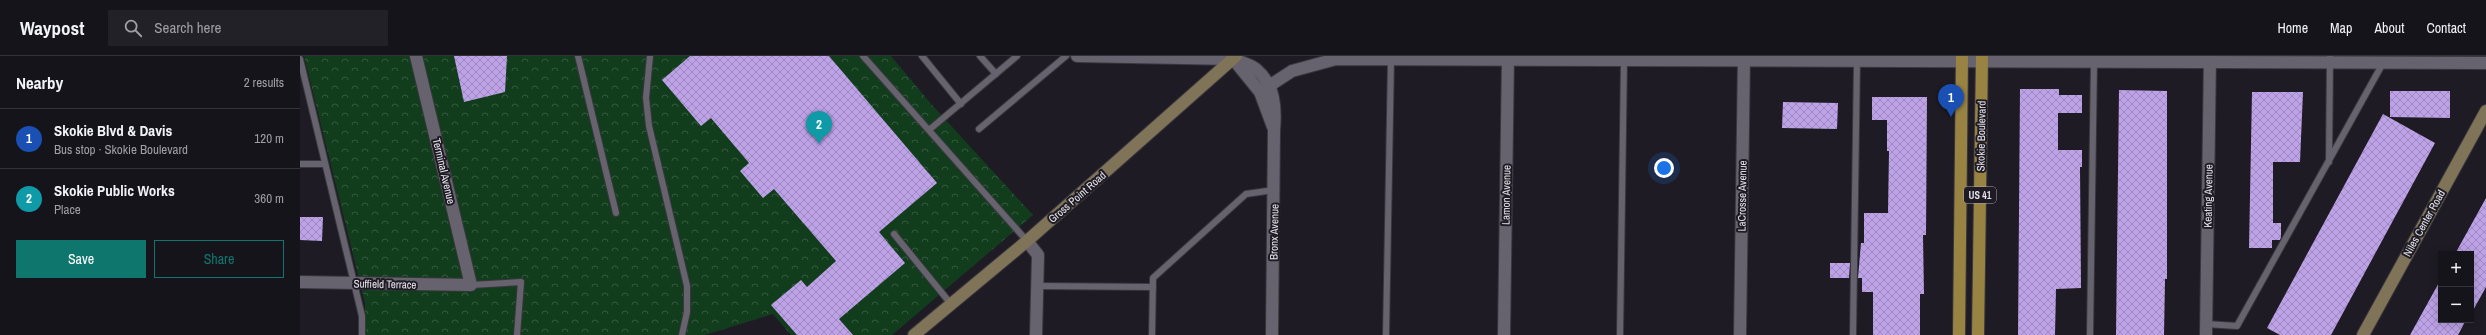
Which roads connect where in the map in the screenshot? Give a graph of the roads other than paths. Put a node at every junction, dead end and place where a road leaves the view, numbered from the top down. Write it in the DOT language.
graph roads {
  1 [pos="416,56"];
  2 [pos="578,56"];
  3 [pos="650,56"];
  4 [pos="863,56"];
  5 [pos="922,56"];
  6 [pos="980,56"];
  7 [pos="1017,56"];
  8 [pos="1066,56"];
  9 [pos="1078,56"];
  10 [pos="1234,57"];
  11 [pos="1391,58"];
  12 [pos="300,59"];
  13 [pos="1508,59"];
  14 [pos="1624,59"];
  15 [pos="1744,59"];
  16 [pos="1857,59"];
  17 [pos="1962,59"];
  18 [pos="1982,59"];
  19 [pos="2094,59"];
  20 [pos="2210,59"];
  21 [pos="2330,60"];
  22 [pos="2449,60"];
  23 [pos="2383,63"];
  24 [pos="2486,63"];
  25 [pos="996,74"];
  26 [pos="1269,86"];
  27 [pos="961,104"];
  28 [pos="2486,111"];
  29 [pos="979,129"];
  30 [pos="929,130"];
  31 [pos="1274,130"];
  32 [pos="300,164"];
  33 [pos="325,164"];
  34 [pos="2329,164"];
  35 [pos="1274,190"];
  36 [pos="616,213"];
  37 [pos="894,234"];
  38 [pos="1026,241"];
  39 [pos="300,282"];
  40 [pos="354,283"];
  41 [pos="471,285"];
  42 [pos="1037,286"];
  43 [pos="1153,287"];
  44 [pos="952,304"];
  45 [pos="2206,330"];
  46 [pos="362,335"];
  47 [pos="516,335"];
  48 [pos="682,335"];
  49 [pos="914,335"];
  50 [pos="1036,335"];
  51 [pos="1152,335"];
  52 [pos="1272,335"];
  53 [pos="1386,335"];
  54 [pos="1504,335"];
  55 [pos="1620,335"];
  56 [pos="1740,335"];
  57 [pos="1853,335"];
  58 [pos="1958,335"];
  59 [pos="1978,335"];
  60 [pos="2090,335"];
  61 [pos="2362,335"];
  1 -- 41 [label="street, Terminal Avenue"];
  2 -- 36 [label="lane"];
  3 -- 48 [label="lane"];
  4 -- 30 [label="lane"];
  5 -- 27 [label="lane"];
  6 -- 25 [label="lane"];
  7 -- 25 [label="lane"];
  8 -- 29 [label="lane"];
  9 -- 10 [label="street"];
  10 -- 26 [label="street, Bronx Avenue"];
  10 -- 31 [label="street, Bronx Avenue"];
  10 -- 38 [label="main road, Gross Point Road"];
  11 -- 13 [label="street"];
  11 -- 26 [label="street"];
  11 -- 53 [label="lane"];
  12 -- 33 [label="lane"];
  13 -- 14 [label="street"];
  13 -- 54 [label="street, Lamon Avenue"];
  14 -- 15 [label="street"];
  14 -- 55 [label="lane"];
  15 -- 16 [label="street"];
  15 -- 56 [label="street, LaCrosse Avenue"];
  16 -- 17 [label="street"];
  16 -- 57 [label="lane"];
  17 -- 18 [label="street"];
  17 -- 58 [label="main road, Skokie Boulevard / US 41"];
  18 -- 19 [label="street"];
  18 -- 59 [label="main road, Skokie Boulevard / US 41"];
  19 -- 20 [label="street"];
  19 -- 60 [label="lane"];
  20 -- 21 [label="street"];
  20 -- 45 [label="street, Keating Avenue"];
  21 -- 23 [label="street"];
  21 -- 34 [label="lane"];
  22 -- 23 [label="street"];
  22 -- 24 [label="street"];
  23 -- 34 [label="lane"];
  25 -- 27 [label="lane"];
  26 -- 31 [label="street, Bronx Avenue"];
  27 -- 30 [label="lane"];
  28 -- 61 [label="main road, Niles Center Road"];
  30 -- 38 [label="lane"];
  31 -- 35 [label="street, Bronx Avenue"];
  32 -- 33 [label="lane"];
  33 -- 40 [label="lane"];
  34 -- 45 [label="lane"];
  35 -- 43 [label="lane"];
  35 -- 52 [label="street, Bronx Avenue"];
  37 -- 44 [label="lane"];
  38 -- 42 [label="street"];
  38 -- 44 [label="main road, Gross Point Road"];
  39 -- 40 [label="street, Suffield Terrace"];
  40 -- 41 [label="street, Suffield Terrace"];
  40 -- 46 [label="lane"];
  41 -- 47 [label="lane"];
  42 -- 43 [label="lane"];
  42 -- 50 [label="street"];
  43 -- 51 [label="lane"];
  44 -- 49 [label="main road, Gross Point Road"];
}
